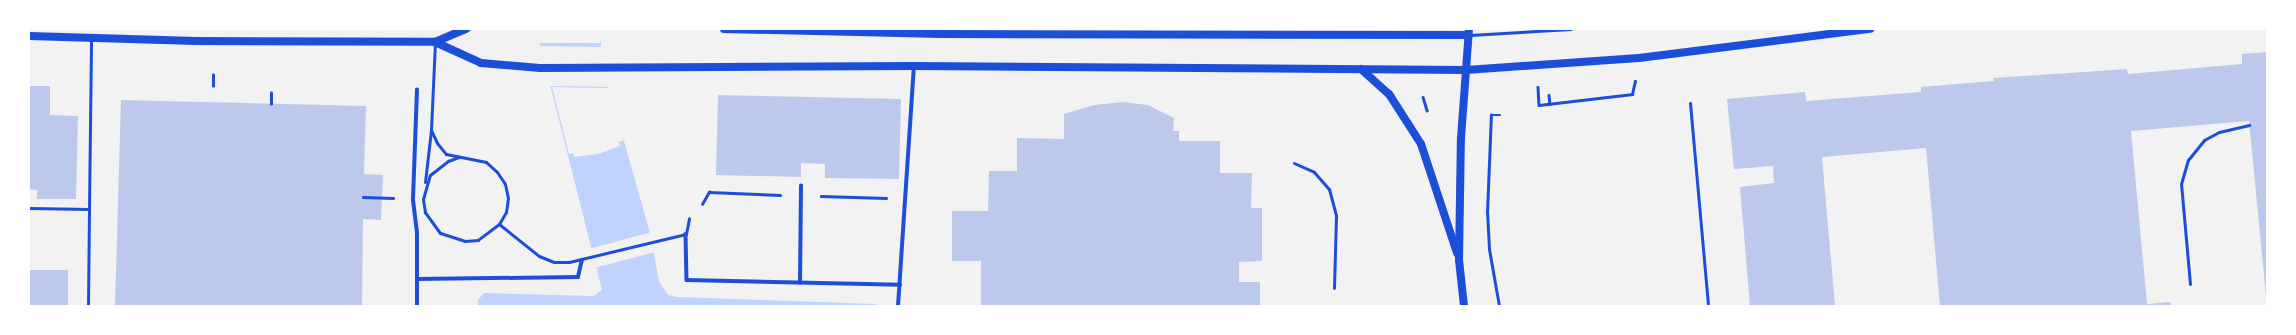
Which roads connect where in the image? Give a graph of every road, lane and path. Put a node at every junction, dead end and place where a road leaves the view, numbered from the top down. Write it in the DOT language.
graph roads {
  1 [pos="466,29"];
  2 [pos="724,29"];
  3 [pos="1571,29"];
  4 [pos="1870,29"];
  5 [pos="1469,32"];
  6 [pos="29,36"];
  7 [pos="91,37"];
  8 [pos="435,42"];
  9 [pos="914,66"];
  10 [pos="1361,69"];
  11 [pos="1466,70"];
  12 [pos="214,75"];
  13 [pos="213,86"];
  14 [pos="1634,87"];
  15 [pos="418,90"];
  16 [pos="271,93"];
  17 [pos="1539,95"];
  18 [pos="1549,95"];
  19 [pos="1690,103"];
  20 [pos="271,104"];
  21 [pos="1550,104"];
  22 [pos="1500,115"];
  23 [pos="2249,125"];
  24 [pos="431,130"];
  25 [pos="459,157"];
  26 [pos="1294,163"];
  27 [pos="425,186"];
  28 [pos="801,186"];
  29 [pos="363,197"];
  30 [pos="413,199"];
  31 [pos="29,208"];
  32 [pos="89,209"];
  33 [pos="689,218"];
  34 [pos="499,224"];
  35 [pos="686,234"];
  36 [pos="582,260"];
  37 [pos="1459,260"];
  38 [pos="417,279"];
  39 [pos="800,283"];
  40 [pos="2190,284"];
  41 [pos="900,285"];
  42 [pos="1334,288"];
  43 [pos="88,306"];
  44 [pos="417,306"];
  45 [pos="898,306"];
  46 [pos="1464,306"];
  47 [pos="1499,306"];
  48 [pos="1708,306"];
  1 -- 8 [label="main road"];
  2 -- 5 [label="main road"];
  3 -- 5 [label="lane"];
  4 -- 11 [label="main road"];
  5 -- 11 [label="main road"];
  6 -- 7 [label="main road"];
  7 -- 8 [label="main road"];
  7 -- 32 [label="lane"];
  8 -- 9 [label="main road"];
  8 -- 24 [label="lane"];
  9 -- 10 [label="main road"];
  9 -- 41 [label="street"];
  10 -- 11 [label="main road"];
  10 -- 37 [label="main road"];
  11 -- 37 [label="main road"];
  12 -- 13 [label="path"];
  14 -- 21 [label="path"];
  15 -- 30 [label="street"];
  16 -- 20 [label="path"];
  17 -- 21 [label="path"];
  18 -- 21 [label="path"];
  19 -- 48 [label="lane"];
  22 -- 47 [label="path"];
  23 -- 40 [label="lane"];
  24 -- 25 [label="lane"];
  24 -- 27 [label="lane"];
  25 -- 27 [label="lane"];
  25 -- 34 [label="lane"];
  26 -- 42 [label="lane"];
  27 -- 34 [label="lane"];
  28 -- 39 [label="street"];
  29 -- 30 [label="path"];
  30 -- 38 [label="street"];
  31 -- 32 [label="lane"];
  32 -- 43 [label="lane"];
  33 -- 35 [label="lane"];
  34 -- 36 [label="lane"];
  35 -- 36 [label="lane"];
  35 -- 39 [label="street"];
  36 -- 38 [label="street"];
  37 -- 46 [label="main road"];
  38 -- 44 [label="street"];
  39 -- 41 [label="street"];
  41 -- 45 [label="street"];
}
